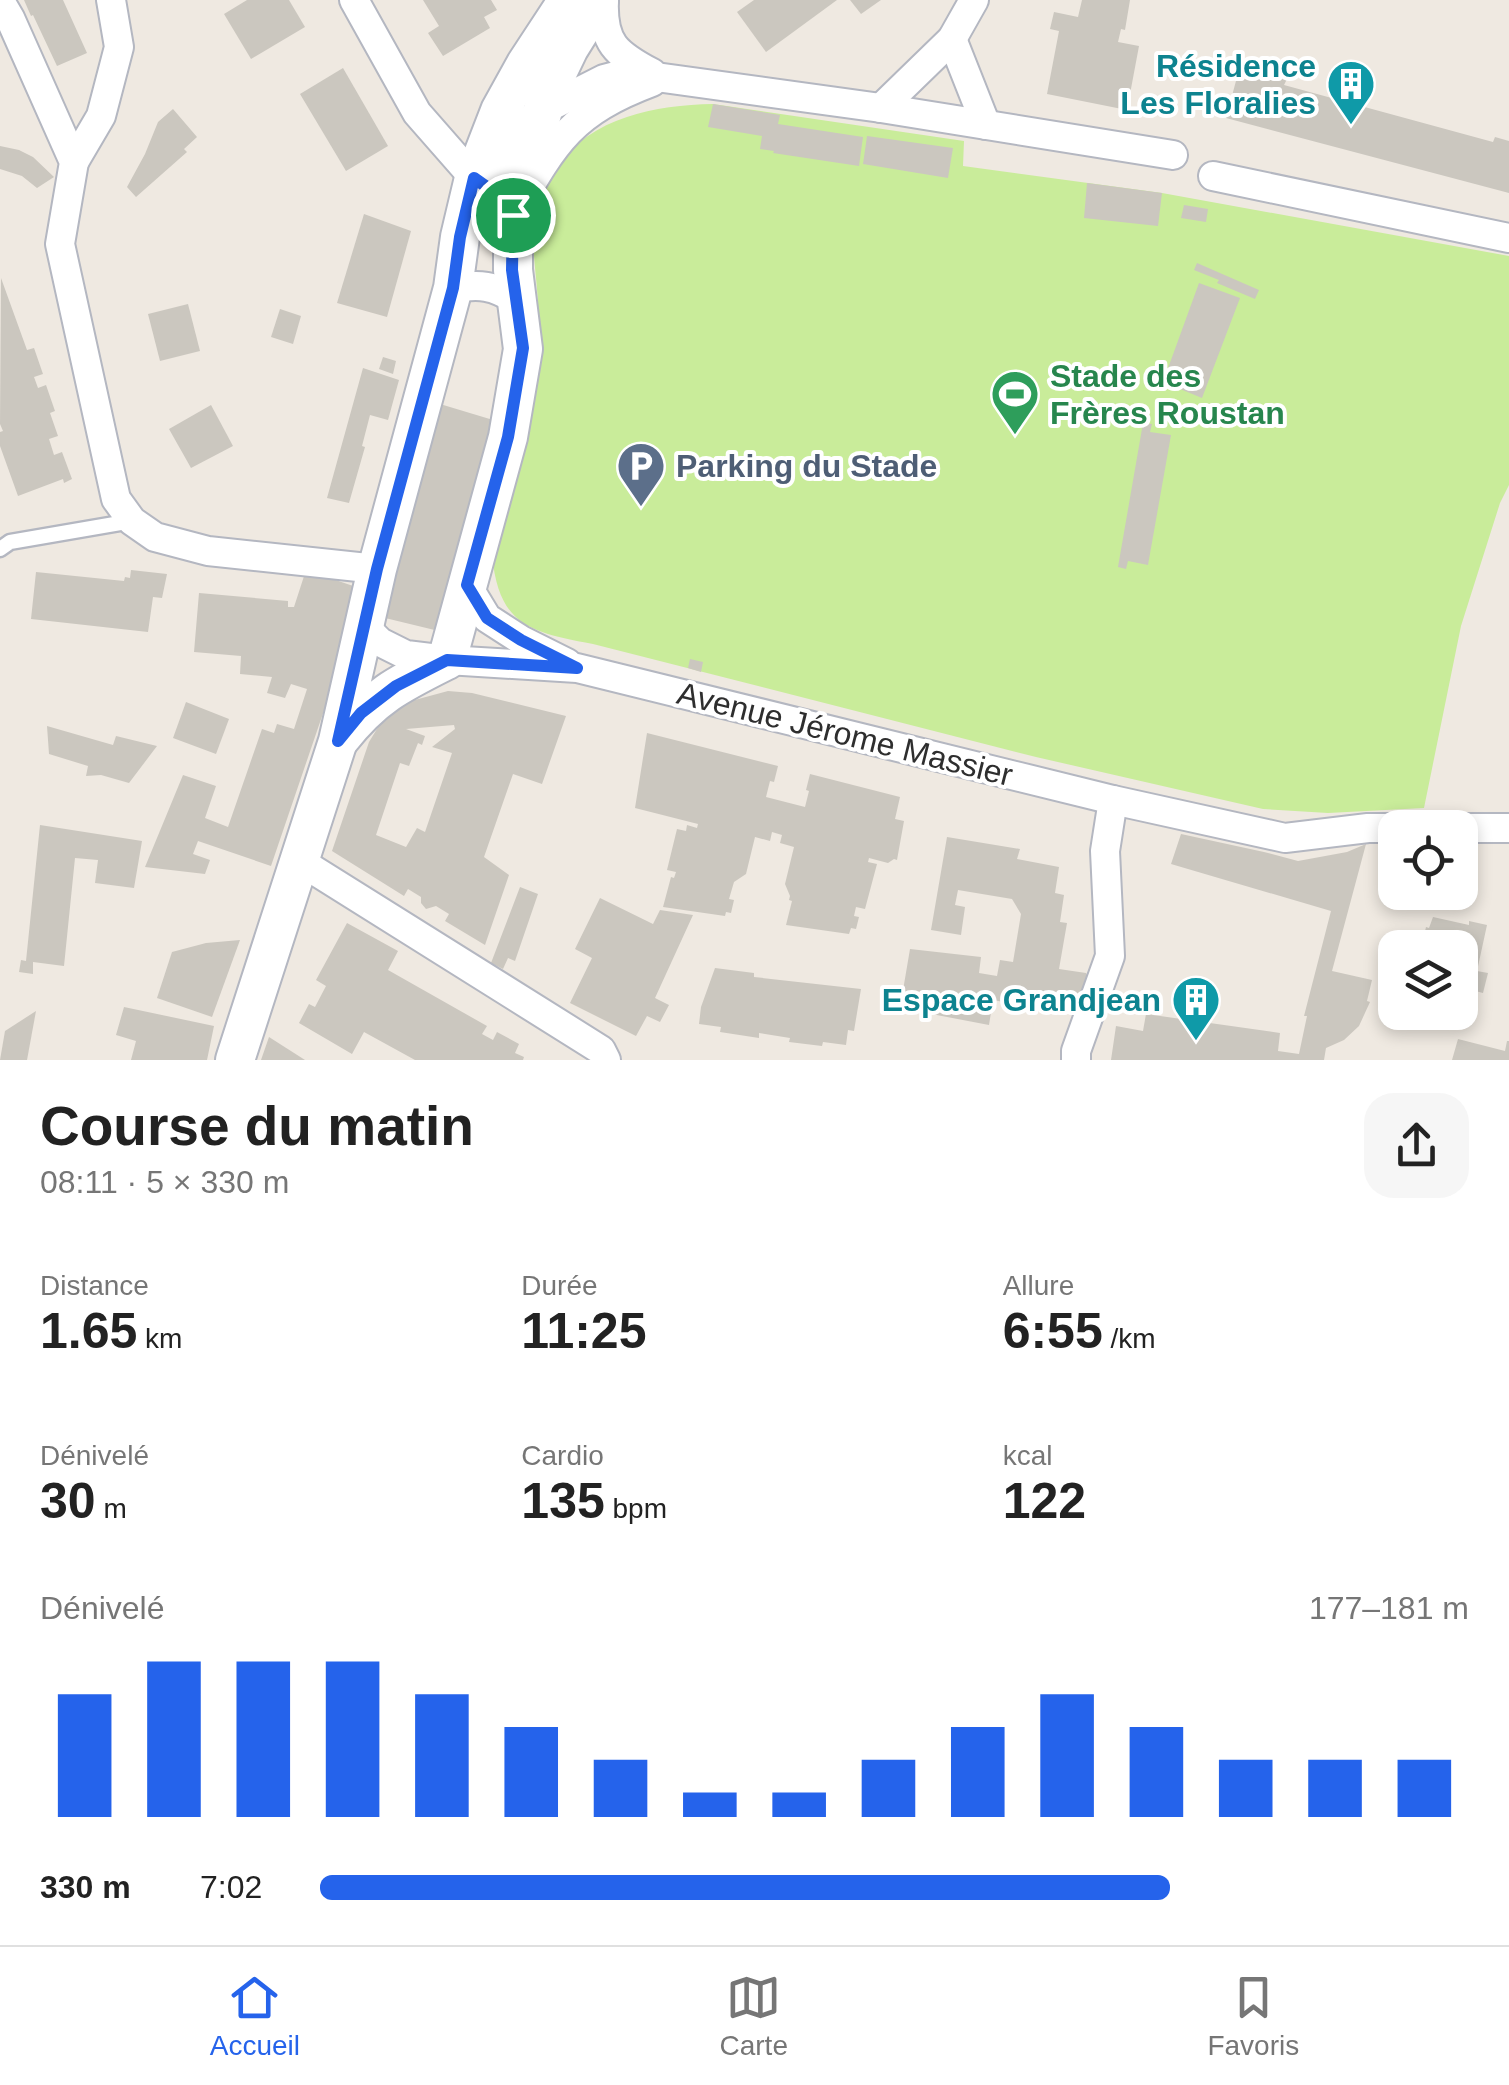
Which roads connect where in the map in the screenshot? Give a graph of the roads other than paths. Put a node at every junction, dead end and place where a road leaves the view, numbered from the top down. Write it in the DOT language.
graph roads {
  1 [pos="111,0"];
  2 [pos="354,0"];
  3 [pos="568,0"];
  4 [pos="578,0"];
  5 [pos="601,0"];
  6 [pos="974,0"];
  7 [pos="0,1"];
  8 [pos="952,39"];
  9 [pos="569,48"];
  10 [pos="662,78"];
  11 [pos="616,85"];
  12 [pos="881,108"];
  13 [pos="542,110"];
  14 [pos="986,125"];
  15 [pos="1173,155"];
  16 [pos="74,162"];
  17 [pos="1213,176"];
  18 [pos="481,182"];
  19 [pos="513,215"];
  20 [pos="1509,238"];
  21 [pos="453,288"];
  22 [pos="517,300"];
  23 [pos="132,521"];
  24 [pos="0,549"];
  25 [pos="377,569"];
  26 [pos="467,585"];
  27 [pos="366,615"];
  28 [pos="447,660"];
  29 [pos="577,668"];
  30 [pos="338,741"];
  31 [pos="1112,800"];
  32 [pos="1378,828"];
  33 [pos="1478,828"];
  34 [pos="1509,828"];
  35 [pos="300,862"];
  36 [pos="235,1060"];
  37 [pos="606,1060"];
  38 [pos="1076,1060"];
  1 -- 16 [label="street"];
  2 -- 18 [label="street"];
  3 -- 18 [label="main road"];
  4 -- 9 [label="street"];
  5 -- 9 [label="main road"];
  5 -- 10 [label="street"];
  6 -- 8 [label="street"];
  7 -- 16 [label="street"];
  8 -- 12 [label="street"];
  8 -- 14 [label="street"];
  9 -- 11 [label="street"];
  9 -- 13 [label="main road"];
  10 -- 11 [label="street"];
  10 -- 12 [label="street"];
  11 -- 13 [label="street"];
  11 -- 19 [label="street"];
  12 -- 14 [label="street"];
  13 -- 18 [label="street"];
  13 -- 19 [label="main road"];
  14 -- 15 [label="street"];
  16 -- 23 [label="street"];
  17 -- 20 [label="street"];
  18 -- 19 [label="street"];
  18 -- 21 [label="main road"];
  19 -- 22 [label="main road"];
  21 -- 22 [label="street"];
  21 -- 25 [label="main road"];
  22 -- 26 [label="main road"];
  23 -- 24 [label="lane"];
  23 -- 25 [label="street"];
  25 -- 27 [label="main road"];
  26 -- 28 [label="main road"];
  26 -- 29 [label="street, Avenue Jérome Massier"];
  27 -- 28 [label="street, Avenue Jérome Massier"];
  27 -- 30 [label="main road"];
  28 -- 29 [label="street, Avenue Jérome Massier"];
  28 -- 30 [label="main road"];
  29 -- 31 [label="street, Avenue Jérome Massier"];
  30 -- 35 [label="main road"];
  31 -- 32 [label="street, Avenue Jérome Massier"];
  31 -- 38 [label="street"];
  33 -- 34 [label="street"];
  35 -- 36 [label="main road"];
  35 -- 37 [label="street"];
}
